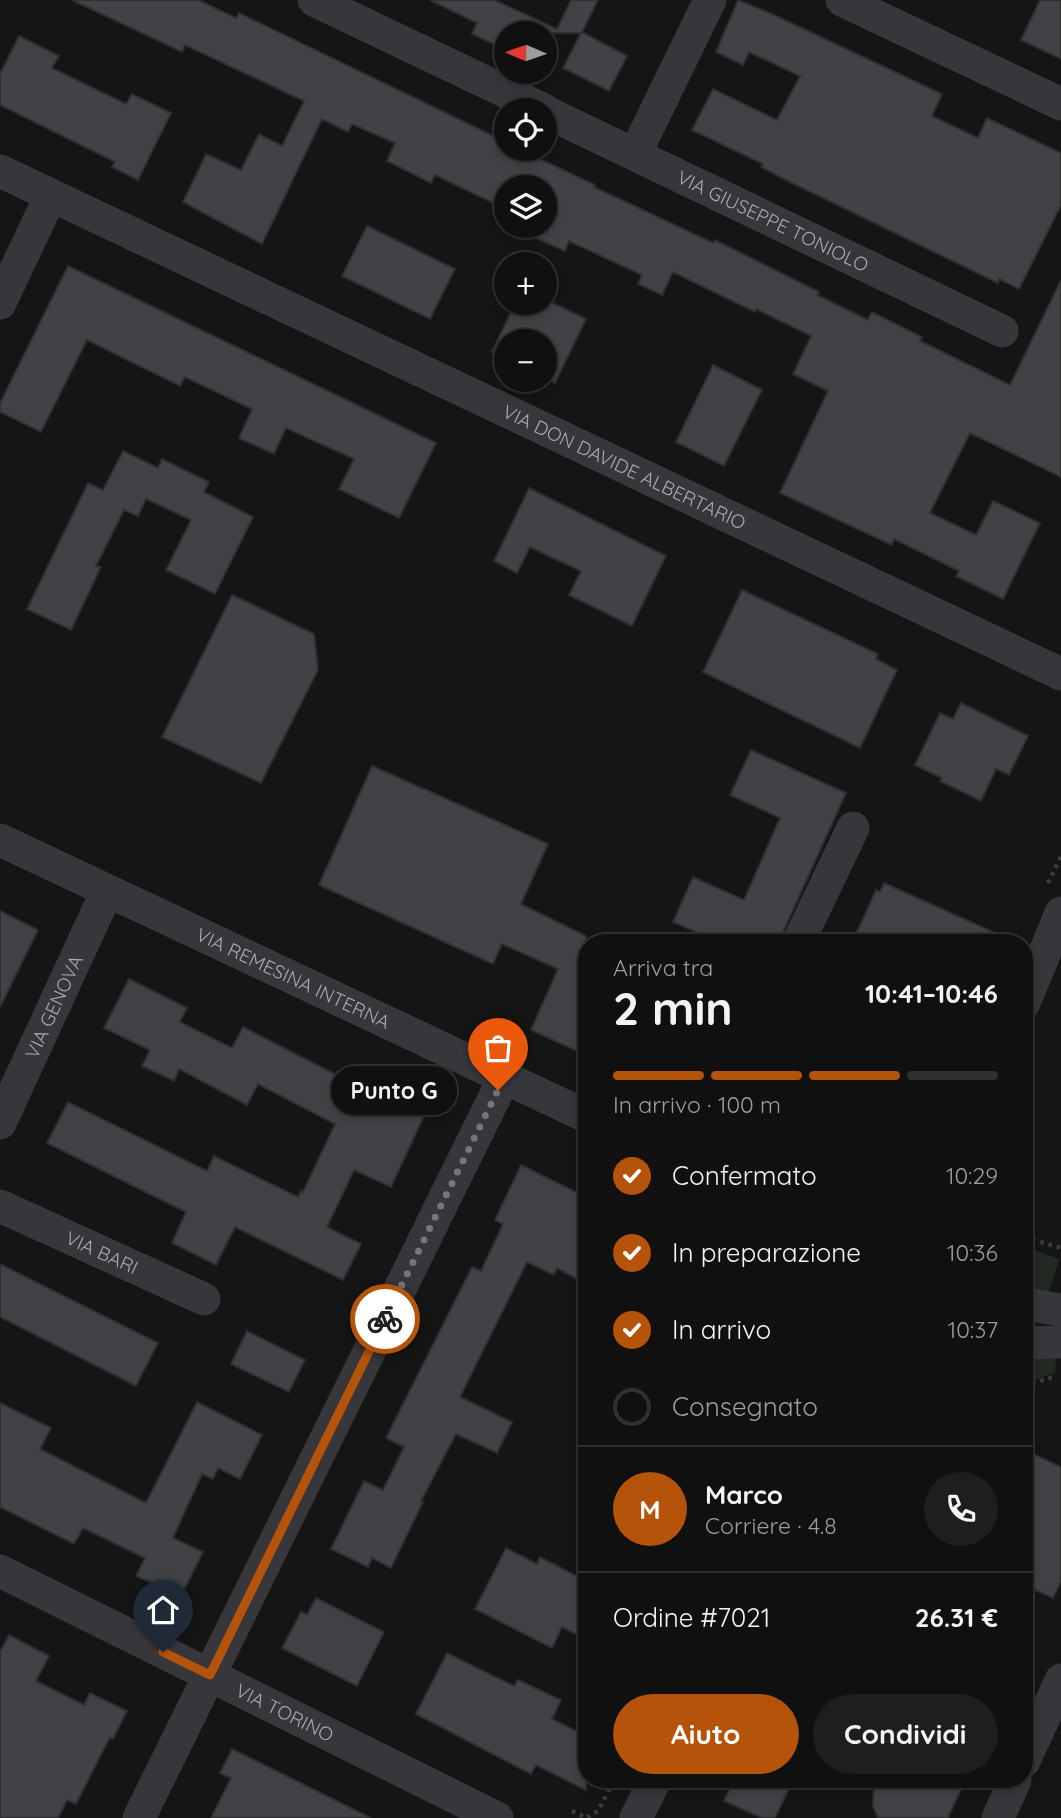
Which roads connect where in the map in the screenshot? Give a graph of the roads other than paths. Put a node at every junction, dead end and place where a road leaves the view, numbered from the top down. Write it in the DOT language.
graph roads {
  1 [pos="314,0"];
  2 [pos="710,0"];
  3 [pos="842,0"];
  4 [pos="519,98"];
  5 [pos="1061,104"];
  6 [pos="557,116"];
  7 [pos="635,154"];
  8 [pos="0,171"];
  9 [pos="51,195"];
  10 [pos="0,303"];
  11 [pos="1002,331"];
  12 [pos="1061,674"];
  13 [pos="853,828"];
  14 [pos="0,840"];
  15 [pos="107,891"];
  16 [pos="1061,913"];
  17 [pos="802,934"];
  18 [pos="1046,945"];
  19 [pos="1033,968"];
  20 [pos="1033,979"];
  21 [pos="505,1076"];
  22 [pos="578,1112"];
  23 [pos="0,1123"];
  24 [pos="0,1206"];
  25 [pos="204,1299"];
  26 [pos="1033,1305"];
  27 [pos="1061,1310"];
  28 [pos="1061,1342"];
  29 [pos="1033,1343"];
  30 [pos="0,1571"];
  31 [pos="210,1675"];
  32 [pos="1061,1680"];
  33 [pos="1033,1741"];
  34 [pos="651,1788"];
  35 [pos="1011,1788"];
  36 [pos="139,1818"];
  37 [pos="496,1818"];
  38 [pos="636,1818"];
  39 [pos="998,1818"];
  1 -- 4 [label="street, VIA GIUSEPPE TONIOLO"];
  2 -- 7 [label="street"];
  3 -- 5 [label="street"];
  6 -- 7 [label="street, VIA GIUSEPPE TONIOLO"];
  7 -- 11 [label="street, VIA GIUSEPPE TONIOLO"];
  8 -- 9 [label="street, VIA DON DAVIDE ALBERTARIO"];
  9 -- 10 [label="street"];
  9 -- 12 [label="street, VIA DON DAVIDE ALBERTARIO"];
  13 -- 17 [label="street"];
  14 -- 15 [label="street, VIA REMESINA INTERNA"];
  15 -- 21 [label="street, VIA REMESINA INTERNA"];
  15 -- 23 [label="street, VIA GENOVA"];
  16 -- 18 [label="street"];
  18 -- 19 [label="street"];
  18 -- 20 [label="street"];
  21 -- 22 [label="street, VIA REMESINA INTERNA"];
  21 -- 31 [label="street"];
  24 -- 25 [label="street, VIA BARI"];
  26 -- 27 [label="street"];
  28 -- 29 [label="street"];
  30 -- 31 [label="street, VIA TORINO"];
  31 -- 36 [label="street"];
  31 -- 37 [label="street, VIA TORINO"];
  32 -- 33 [label="street"];
  34 -- 38 [label="street"];
  35 -- 39 [label="street"];
}
